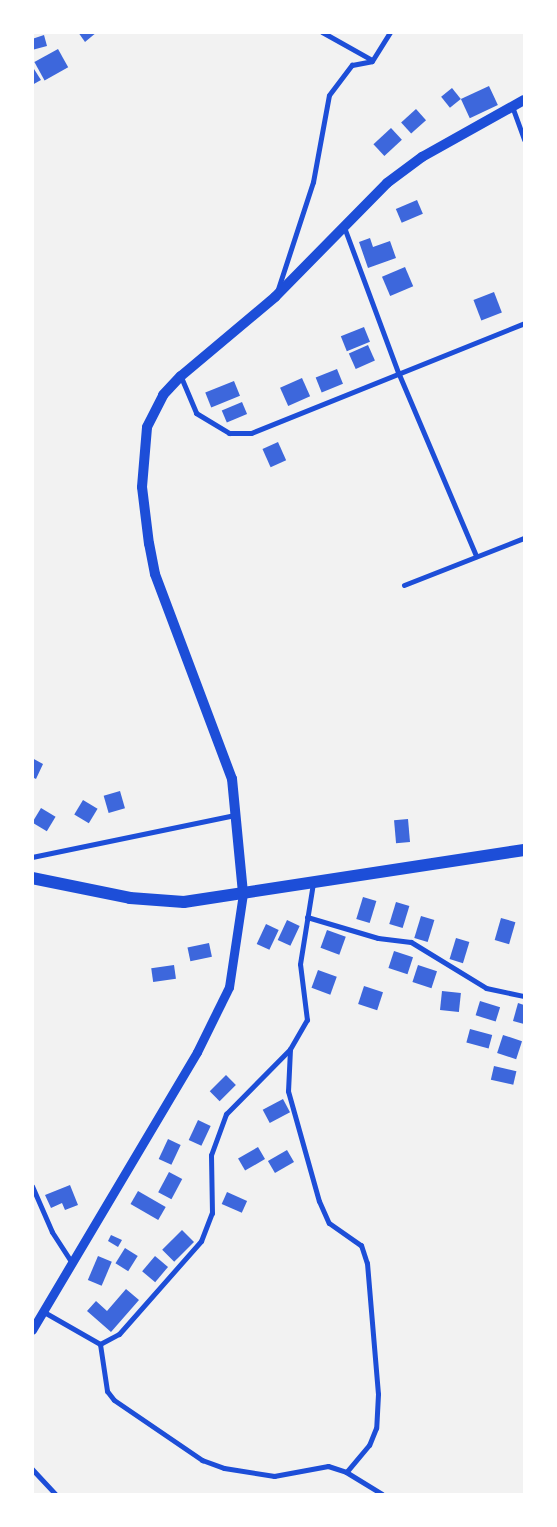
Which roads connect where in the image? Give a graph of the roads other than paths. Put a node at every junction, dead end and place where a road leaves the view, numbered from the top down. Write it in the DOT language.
graph roads {
  1 [pos="322,32"];
  2 [pos="390,32"];
  3 [pos="372,61"];
  4 [pos="524,100"];
  5 [pos="513,109"];
  6 [pos="524,140"];
  7 [pos="344,226"];
  8 [pos="275,297"];
  9 [pos="524,323"];
  10 [pos="398,372"];
  11 [pos="181,376"];
  12 [pos="524,538"];
  13 [pos="476,556"];
  14 [pos="404,585"];
  15 [pos="238,815"];
  16 [pos="524,850"];
  17 [pos="32,857"];
  18 [pos="32,878"];
  19 [pos="313,883"];
  20 [pos="243,893"];
  21 [pos="307,917"];
  22 [pos="524,996"];
  23 [pos="290,1050"];
  24 [pos="32,1186"];
  25 [pos="74,1266"];
  26 [pos="44,1312"];
  27 [pos="32,1330"];
  28 [pos="100,1344"];
  29 [pos="32,1469"];
  30 [pos="346,1472"];
  31 [pos="51,1493"];
  32 [pos="382,1494"];
  1 -- 3 [label="street"];
  2 -- 3 [label="street"];
  3 -- 8 [label="street"];
  4 -- 5 [label="main road"];
  5 -- 6 [label="street"];
  5 -- 7 [label="main road"];
  7 -- 8 [label="main road"];
  7 -- 10 [label="street"];
  8 -- 11 [label="main road"];
  9 -- 10 [label="street"];
  10 -- 11 [label="street"];
  10 -- 13 [label="street"];
  11 -- 15 [label="main road"];
  12 -- 13 [label="street"];
  13 -- 14 [label="street"];
  15 -- 17 [label="street"];
  15 -- 20 [label="main road"];
  16 -- 19 [label="main road"];
  18 -- 20 [label="main road"];
  19 -- 20 [label="main road"];
  19 -- 21 [label="street"];
  20 -- 25 [label="street"];
  21 -- 22 [label="street"];
  21 -- 23 [label="street"];
  23 -- 28 [label="street"];
  23 -- 30 [label="street"];
  24 -- 25 [label="street"];
  25 -- 26 [label="street"];
  26 -- 27 [label="street"];
  26 -- 28 [label="street"];
  28 -- 30 [label="street"];
  29 -- 31 [label="street"];
  30 -- 32 [label="street"];
}
